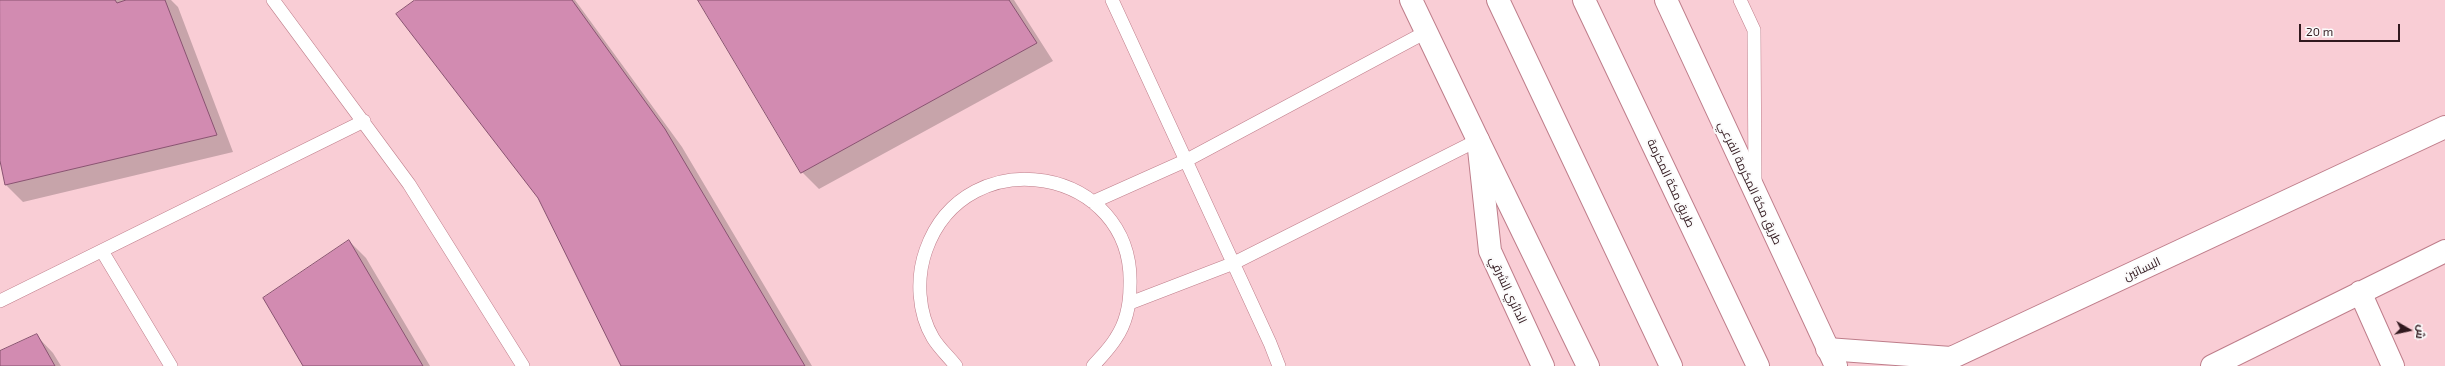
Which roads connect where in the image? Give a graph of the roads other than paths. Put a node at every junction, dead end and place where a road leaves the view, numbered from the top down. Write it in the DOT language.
graph roads {
  1 [pos="273,0"];
  2 [pos="1112,0"];
  3 [pos="1411,0"];
  4 [pos="1498,0"];
  5 [pos="1584,0"];
  6 [pos="1666,0"];
  7 [pos="1740,0"];
  8 [pos="1426,32"];
  9 [pos="364,121"];
  10 [pos="2445,127"];
  11 [pos="1478,140"];
  12 [pos="1187,160"];
  13 [pos="1755,192"];
  14 [pos="1093,202"];
  15 [pos="102,251"];
  16 [pos="2445,251"];
  17 [pos="1234,263"];
  18 [pos="2360,292"];
  19 [pos="0,301"];
  20 [pos="1130,303"];
  21 [pos="1831,358"];
  22 [pos="171,366"];
  23 [pos="523,366"];
  24 [pos="956,366"];
  25 [pos="1093,366"];
  26 [pos="1279,366"];
  27 [pos="1543,366"];
  28 [pos="1588,366"];
  29 [pos="1671,366"];
  30 [pos="1758,366"];
  31 [pos="2212,366"];
  32 [pos="2393,366"];
  1 -- 9 [label="lane"];
  2 -- 12 [label="lane"];
  3 -- 8 [label="main road"];
  4 -- 29 [label="main road"];
  5 -- 30 [label="main road, طريق مكة المكرمة"];
  6 -- 13 [label="main road, طريق مكة المكرمة الفرعي"];
  7 -- 13 [label="lane"];
  8 -- 11 [label="main road"];
  8 -- 12 [label="lane"];
  9 -- 15 [label="lane"];
  9 -- 23 [label="lane"];
  10 -- 21 [label="main road, البساتين"];
  11 -- 17 [label="lane"];
  11 -- 27 [label="main road, الدائري الشرقي"];
  11 -- 28 [label="main road"];
  12 -- 14 [label="lane"];
  12 -- 17 [label="lane"];
  13 -- 21 [label="main road, طريق مكة المكرمة الفرعي"];
  14 -- 20 [label="lane"];
  14 -- 24 [label="lane"];
  15 -- 19 [label="lane"];
  15 -- 22 [label="lane"];
  16 -- 18 [label="main road"];
  17 -- 20 [label="lane"];
  17 -- 26 [label="lane"];
  18 -- 31 [label="main road"];
  18 -- 32 [label="main road"];
  20 -- 25 [label="lane"];
}
